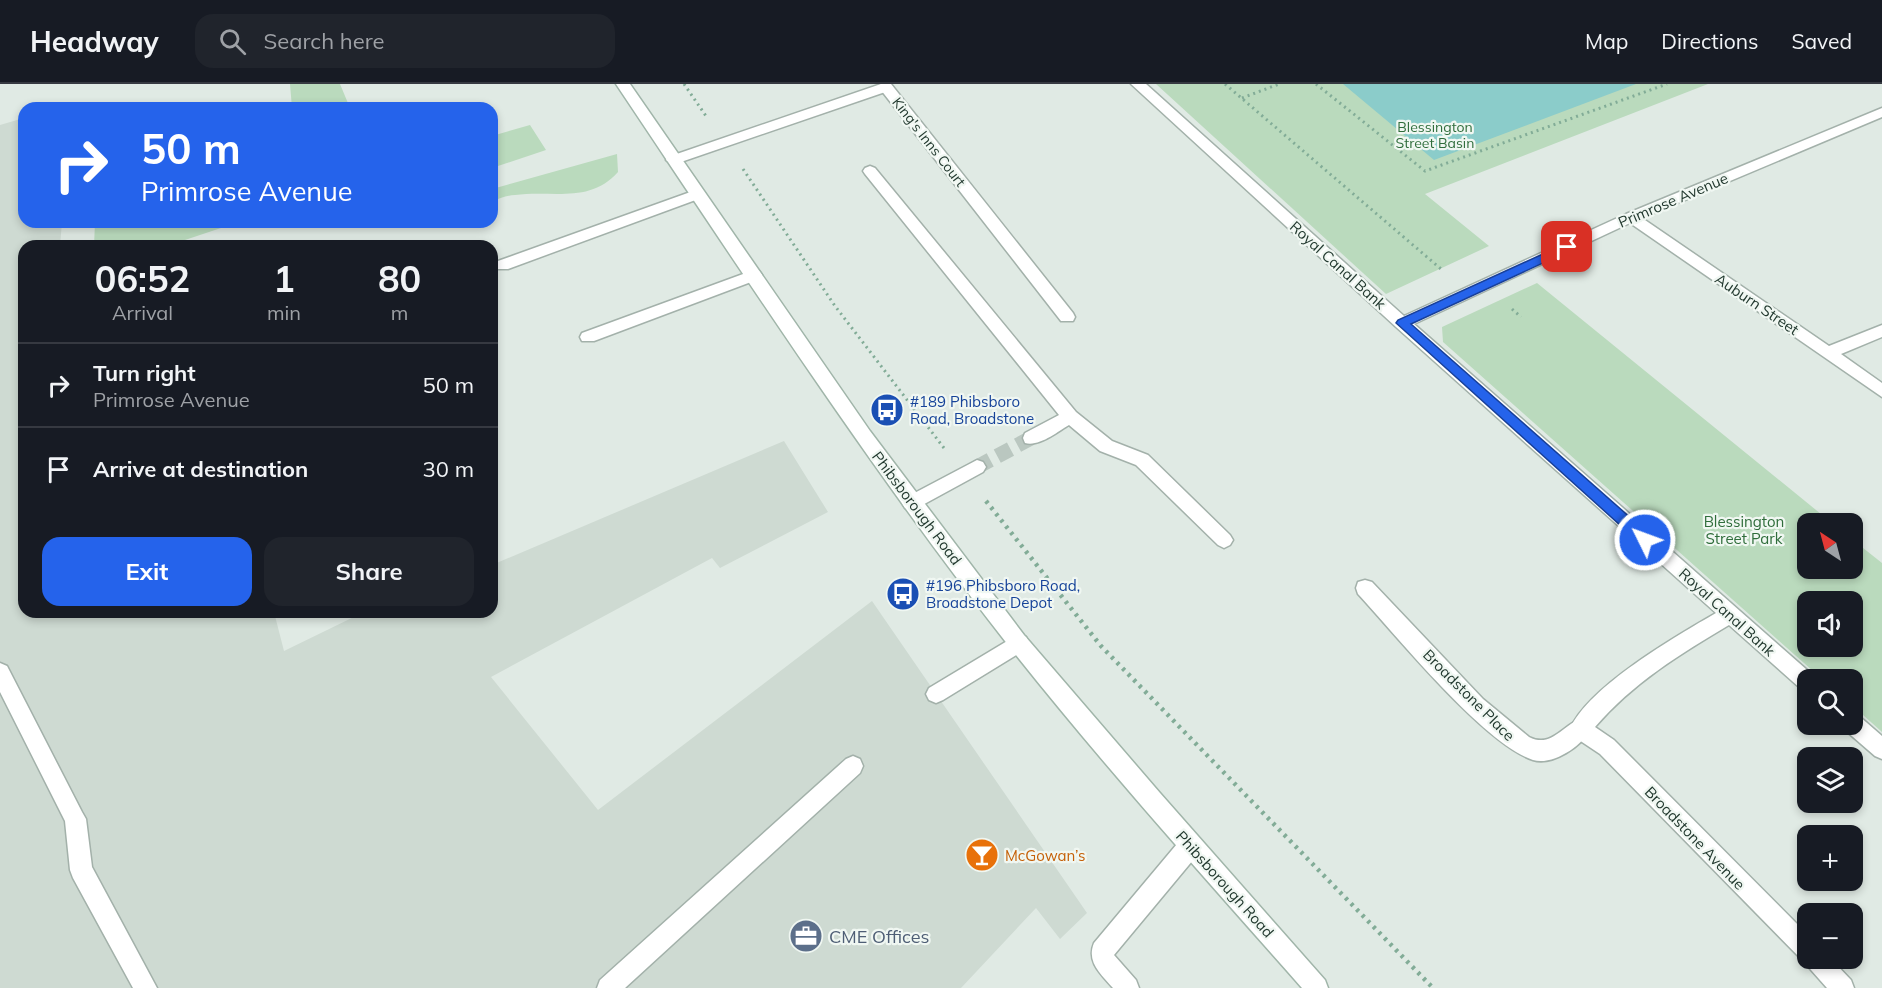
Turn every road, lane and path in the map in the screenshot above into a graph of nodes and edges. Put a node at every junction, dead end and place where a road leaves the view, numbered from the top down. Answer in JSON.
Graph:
{"nodes":[{"id":1,"x":623,"y":84,"type":"edge"},
{"id":2,"x":684,"y":84,"type":"edge"},
{"id":3,"x":1138,"y":84,"type":"edge"},
{"id":4,"x":1225,"y":84,"type":"edge"},
{"id":5,"x":1279,"y":84,"type":"edge"},
{"id":6,"x":1316,"y":84,"type":"edge"},
{"id":7,"x":1667,"y":84,"type":"edge"},
{"id":8,"x":1242,"y":98,"type":"junction"},
{"id":9,"x":1882,"y":112,"type":"edge"},
{"id":10,"x":724,"y":142,"type":"junction"},
{"id":11,"x":673,"y":160,"type":"junction"},
{"id":12,"x":870,"y":171,"type":"dead end"},
{"id":13,"x":696,"y":195,"type":"junction"},
{"id":14,"x":1631,"y":217,"type":"junction"},
{"id":15,"x":503,"y":265,"type":"dead end"},
{"id":16,"x":754,"y":275,"type":"junction"},
{"id":17,"x":1469,"y":292,"type":"junction"},
{"id":18,"x":1509,"y":306,"type":"dead end"},
{"id":19,"x":1067,"y":317,"type":"dead end"},
{"id":20,"x":1521,"y":317,"type":"dead end"},
{"id":21,"x":1402,"y":323,"type":"junction"},
{"id":22,"x":1882,"y":331,"type":"edge"},
{"id":23,"x":588,"y":337,"type":"dead end"},
{"id":24,"x":1828,"y":352,"type":"junction"},
{"id":25,"x":1882,"y":391,"type":"edge"},
{"id":26,"x":1070,"y":417,"type":"junction"},
{"id":27,"x":1031,"y":438,"type":"tunnel mouth"},
{"id":28,"x":971,"y":470,"type":"junction"},
{"id":29,"x":911,"y":503,"type":"junction"},
{"id":30,"x":1224,"y":540,"type":"dead end"},
{"id":31,"x":1365,"y":588,"type":"dead end"},
{"id":32,"x":1730,"y":615,"type":"junction"},
{"id":33,"x":1019,"y":643,"type":"junction"},
{"id":34,"x":0,"y":672,"type":"edge"},
{"id":35,"x":1797,"y":673,"type":"edge"},
{"id":36,"x":936,"y":694,"type":"dead end"},
{"id":37,"x":1580,"y":729,"type":"junction"},
{"id":38,"x":1863,"y":733,"type":"edge"},
{"id":39,"x":1882,"y":749,"type":"edge"},
{"id":40,"x":852,"y":766,"type":"dead end"},
{"id":41,"x":1190,"y":846,"type":"junction"},
{"id":42,"x":1797,"y":941,"type":"edge"},
{"id":43,"x":1825,"y":969,"type":"edge"},
{"id":44,"x":146,"y":988,"type":"edge"},
{"id":45,"x":608,"y":988,"type":"edge"},
{"id":46,"x":1128,"y":988,"type":"edge"},
{"id":47,"x":1317,"y":988,"type":"edge"},
{"id":48,"x":1433,"y":988,"type":"edge"},
{"id":49,"x":1843,"y":988,"type":"edge"}],
"edges":[{"from":1,"to":11,"type":"street","name":"Phibsborough Road"},
{"from":2,"to":10,"type":"path"},
{"from":3,"to":21,"type":"street","name":"Royal Canal Bank"},
{"from":4,"to":8,"type":"path"},
{"from":5,"to":8,"type":"path"},
{"from":6,"to":7,"type":"path"},
{"from":8,"to":17,"type":"path"},
{"from":9,"to":14,"type":"street","name":"Primrose Avenue"},
{"from":10,"to":11,"type":"street","name":"King's Inns Court"},
{"from":10,"to":19,"type":"street","name":"King's Inns Court"},
{"from":10,"to":28,"type":"path"},
{"from":11,"to":13,"type":"street","name":"Phibsborough Road"},
{"from":12,"to":26,"type":"street"},
{"from":13,"to":15,"type":"street"},
{"from":13,"to":16,"type":"street","name":"Phibsborough Road"},
{"from":14,"to":17,"type":"street","name":"Primrose Avenue"},
{"from":14,"to":24,"type":"street","name":"Auburn Street"},
{"from":16,"to":23,"type":"street"},
{"from":16,"to":29,"type":"street","name":"Phibsborough Road"},
{"from":17,"to":21,"type":"street","name":"Primrose Avenue"},
{"from":18,"to":20,"type":"path"},
{"from":21,"to":32,"type":"street","name":"Royal Canal Bank"},
{"from":22,"to":24,"type":"street"},
{"from":24,"to":25,"type":"street","name":"Auburn Street"},
{"from":26,"to":27,"type":"street"},
{"from":26,"to":30,"type":"street"},
{"from":28,"to":29,"type":"street"},
{"from":28,"to":48,"type":"path"},
{"from":29,"to":33,"type":"street","name":"Phibsborough Road"},
{"from":31,"to":37,"type":"street","name":"Broadstone Place"},
{"from":32,"to":35,"type":"street","name":"Royal Canal Bank"},
{"from":32,"to":37,"type":"street","name":"Broadstone Place"},
{"from":33,"to":36,"type":"street"},
{"from":33,"to":41,"type":"street","name":"Phibsborough Road"},
{"from":34,"to":44,"type":"street"},
{"from":37,"to":42,"type":"street","name":"Broadstone Avenue"},
{"from":38,"to":39,"type":"street"},
{"from":40,"to":45,"type":"street"},
{"from":41,"to":46,"type":"street"},
{"from":41,"to":47,"type":"street","name":"Phibsborough Road"},
{"from":43,"to":49,"type":"street"}]}
